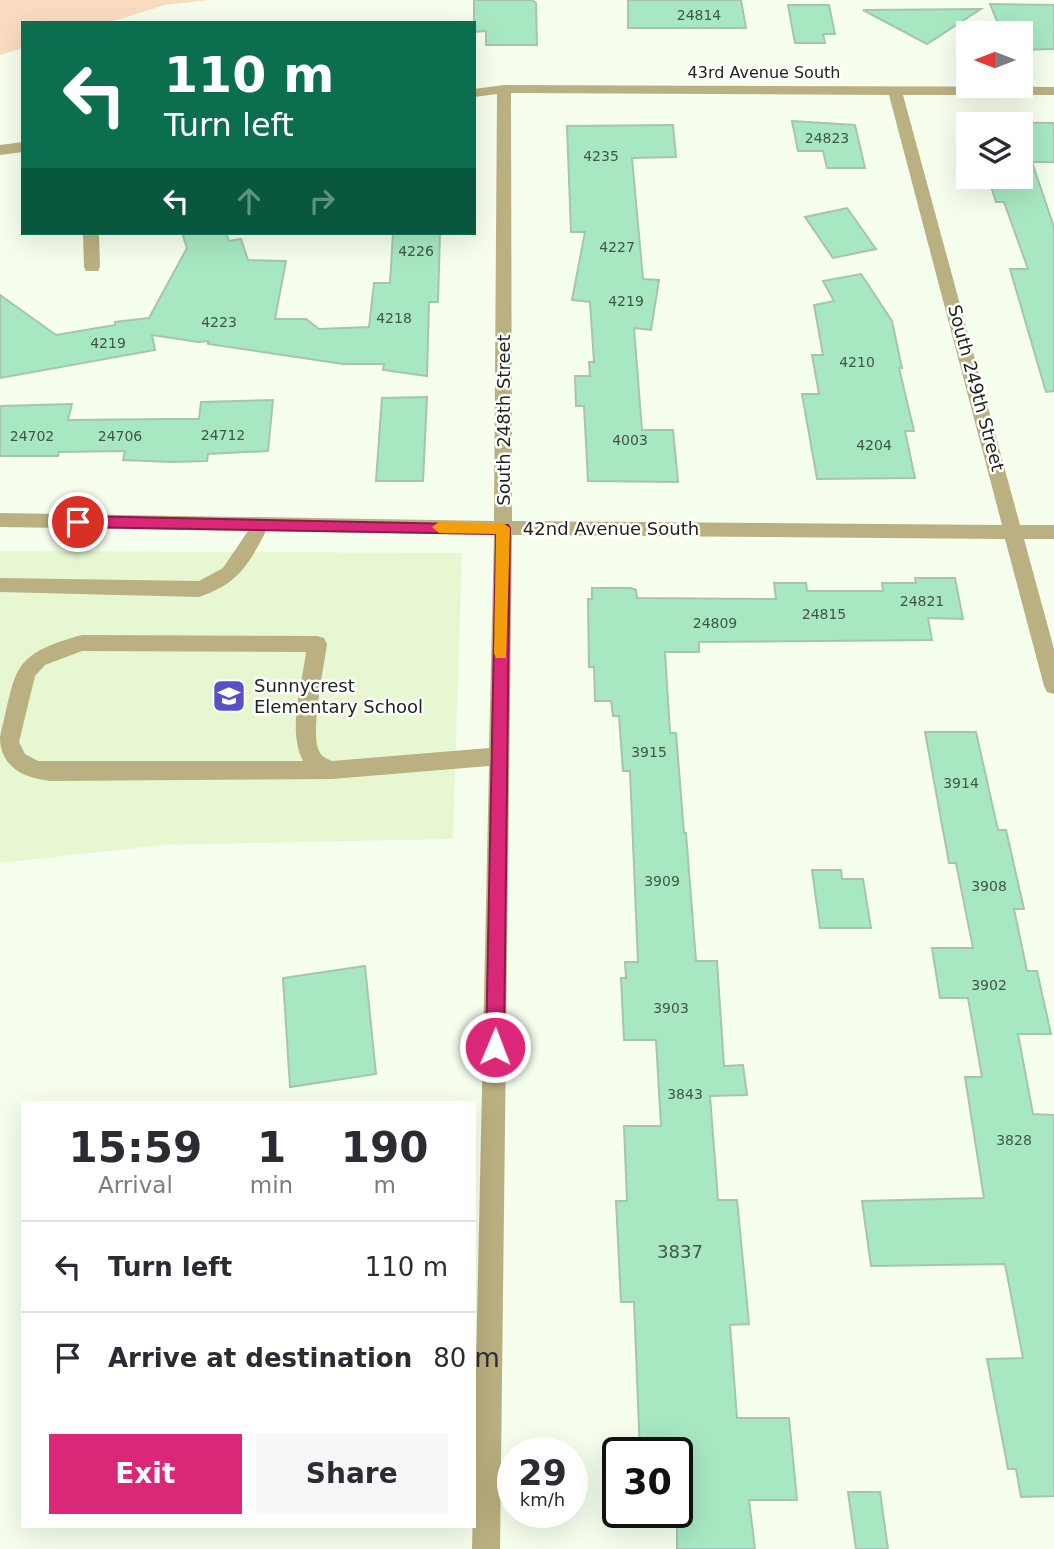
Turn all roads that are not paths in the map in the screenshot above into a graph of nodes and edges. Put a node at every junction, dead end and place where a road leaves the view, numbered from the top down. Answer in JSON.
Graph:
{"nodes":[{"id":1,"x":505,"y":89,"type":"junction"},
{"id":2,"x":895,"y":90,"type":"junction"},
{"id":3,"x":1054,"y":91,"type":"edge"},
{"id":4,"x":476,"y":93,"type":"edge"},
{"id":5,"x":21,"y":147,"type":"edge"},
{"id":6,"x":0,"y":150,"type":"edge"},
{"id":7,"x":91,"y":235,"type":"edge"},
{"id":8,"x":92,"y":267,"type":"dead end"},
{"id":9,"x":0,"y":520,"type":"edge"},
{"id":10,"x":260,"y":525,"type":"junction"},
{"id":11,"x":503,"y":528,"type":"junction"},
{"id":12,"x":1015,"y":532,"type":"junction"},
{"id":13,"x":1054,"y":532,"type":"edge"},
{"id":14,"x":0,"y":585,"type":"edge"},
{"id":15,"x":1054,"y":686,"type":"edge"},
{"id":16,"x":499,"y":756,"type":"junction"},
{"id":17,"x":332,"y":770,"type":"junction"},
{"id":18,"x":486,"y":1549,"type":"edge"}],
"edges":[{"from":1,"to":2,"type":"street","name":"43rd Avenue South"},
{"from":1,"to":4,"type":"street","name":"43rd Avenue South"},
{"from":1,"to":11,"type":"street","name":"South 248th Street"},
{"from":2,"to":3,"type":"street","name":"43rd Avenue South"},
{"from":2,"to":12,"type":"street","name":"South 249th Street"},
{"from":5,"to":6,"type":"street"},
{"from":7,"to":8,"type":"street"},
{"from":9,"to":10,"type":"street","name":"42nd Avenue South"},
{"from":10,"to":11,"type":"street","name":"42nd Avenue South"},
{"from":10,"to":14,"type":"street"},
{"from":11,"to":12,"type":"street","name":"42nd Avenue South"},
{"from":11,"to":16,"type":"street","name":"South 248th Street"},
{"from":12,"to":13,"type":"street","name":"42nd Avenue South"},
{"from":12,"to":15,"type":"street","name":"South 249th Street"},
{"from":16,"to":17,"type":"street"},
{"from":16,"to":18,"type":"street","name":"South 248th Street"},
{"from":17,"to":17,"type":"street"}]}
